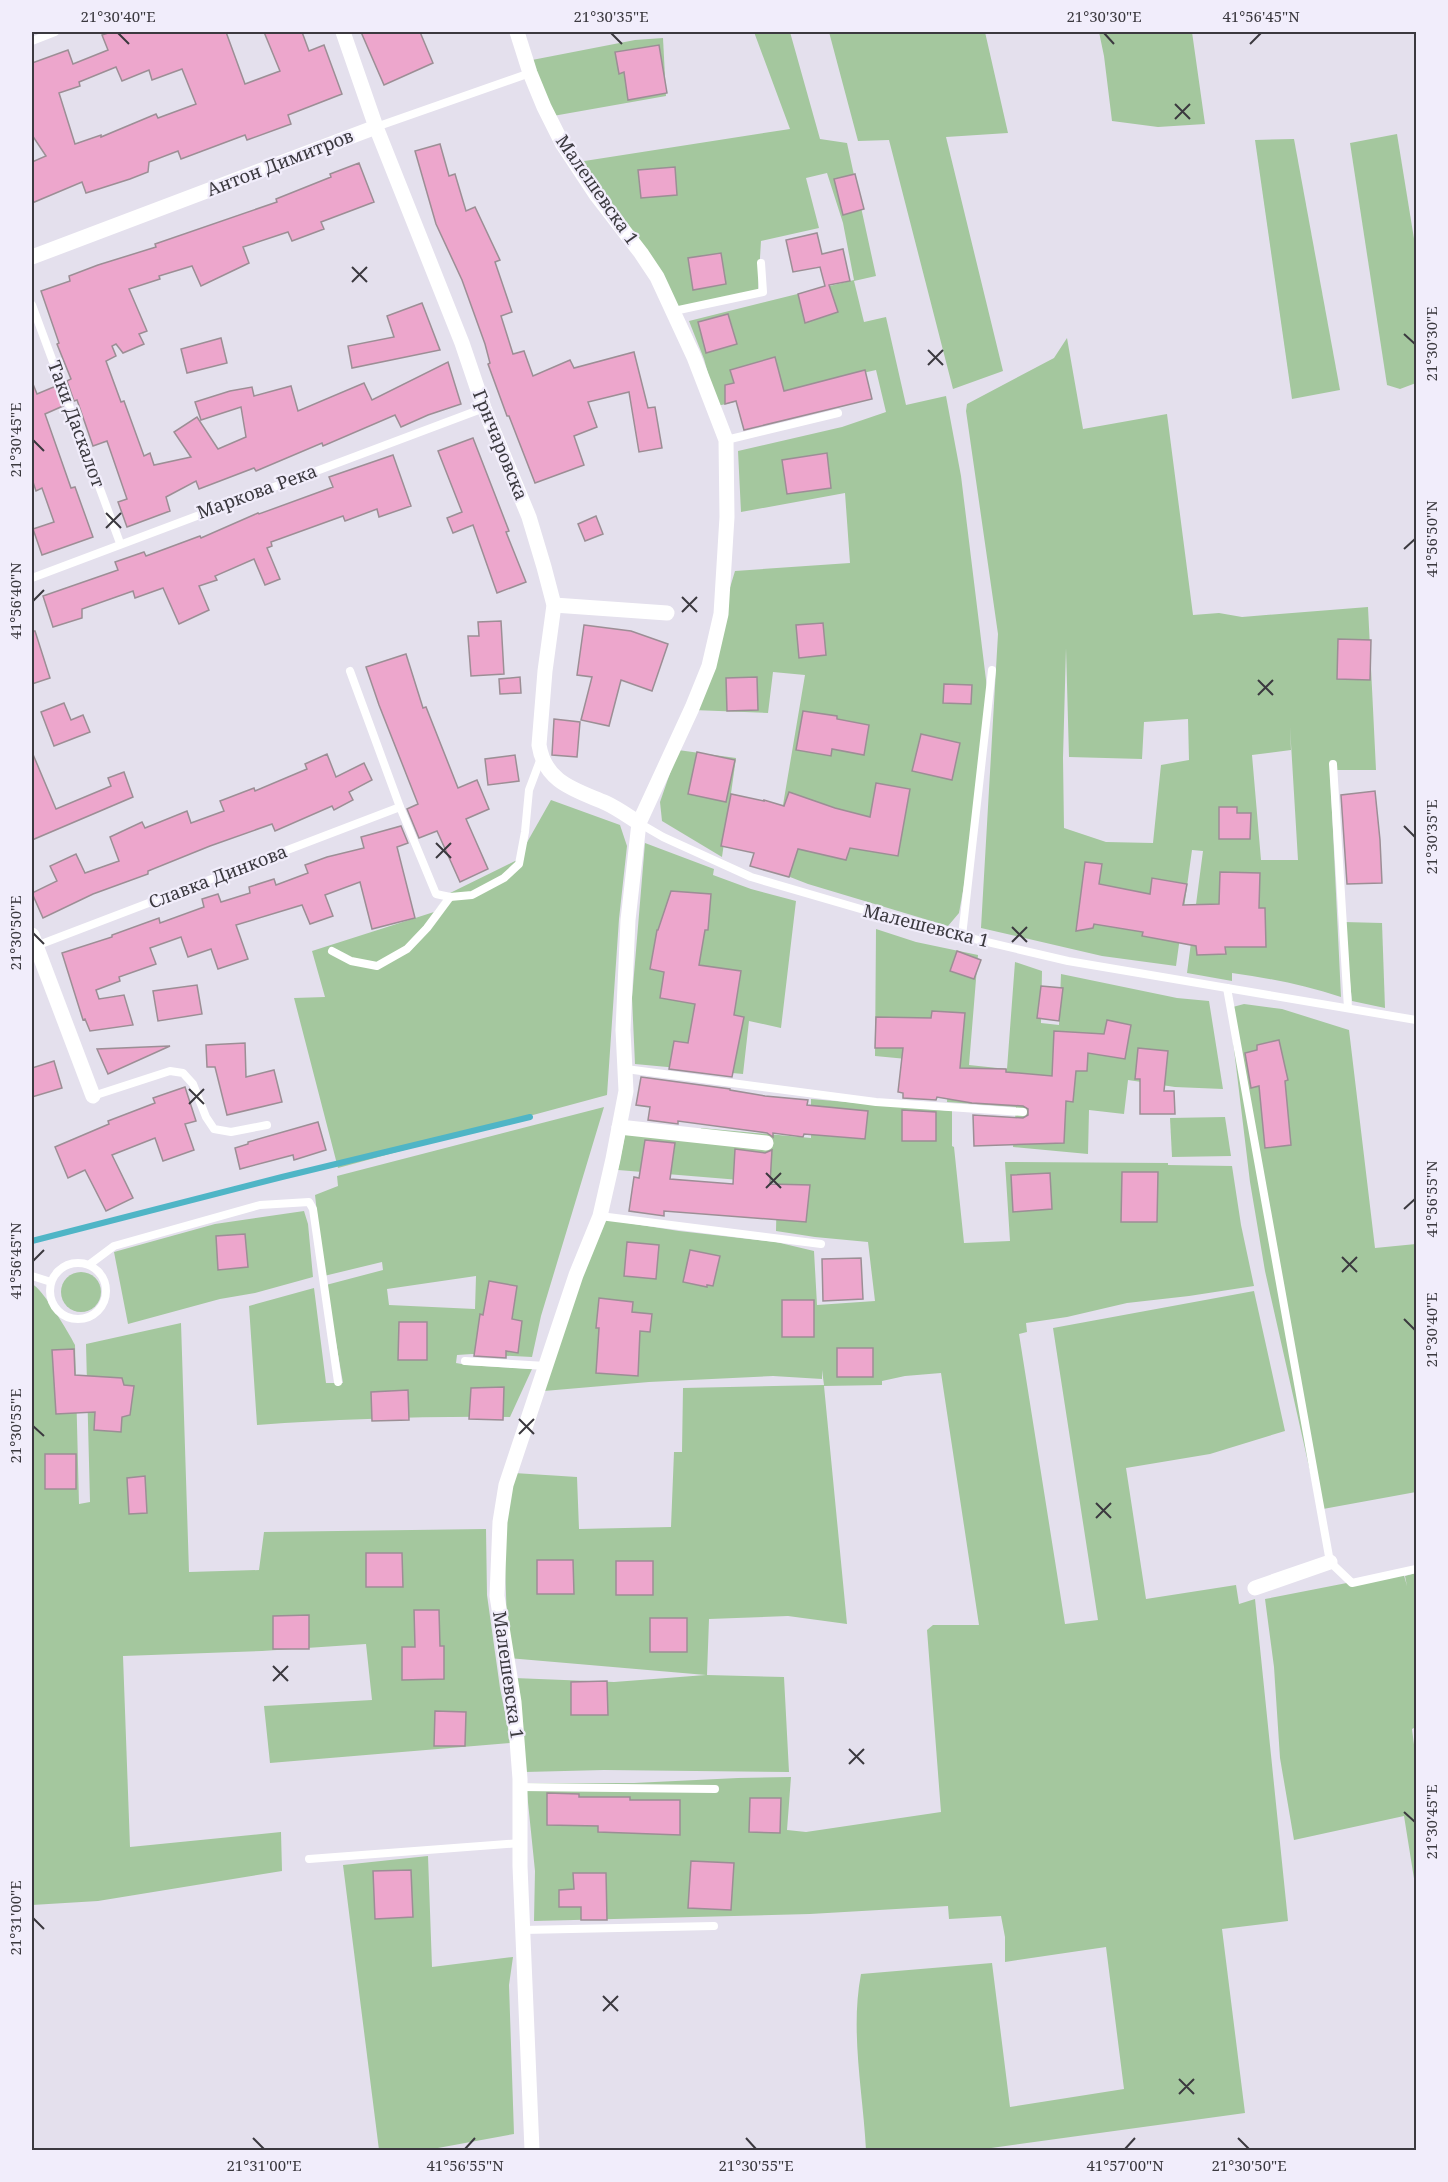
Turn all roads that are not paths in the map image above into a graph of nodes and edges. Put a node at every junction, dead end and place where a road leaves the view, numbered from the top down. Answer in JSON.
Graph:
{"nodes":[{"id":1,"x":56,"y":32,"type":"edge"},
{"id":2,"x":343,"y":32,"type":"edge"},
{"id":3,"x":517,"y":32,"type":"edge"},
{"id":4,"x":32,"y":41,"type":"edge"},
{"id":5,"x":530,"y":73,"type":"junction"},
{"id":6,"x":376,"y":128,"type":"junction"},
{"id":7,"x":32,"y":257,"type":"edge"},
{"id":8,"x":761,"y":263,"type":"dead end"},
{"id":9,"x":32,"y":305,"type":"edge"},
{"id":10,"x":674,"y":311,"type":"junction"},
{"id":11,"x":484,"y":408,"type":"junction"},
{"id":12,"x":838,"y":413,"type":"dead end"},
{"id":13,"x":726,"y":440,"type":"junction"},
{"id":14,"x":120,"y":543,"type":"junction"},
{"id":15,"x":32,"y":578,"type":"edge"},
{"id":16,"x":554,"y":605,"type":"junction"},
{"id":17,"x":667,"y":613,"type":"dead end"},
{"id":18,"x":992,"y":670,"type":"dead end"},
{"id":19,"x":350,"y":671,"type":"dead end"},
{"id":20,"x":541,"y":758,"type":"junction"},
{"id":21,"x":1333,"y":764,"type":"dead end"},
{"id":22,"x":400,"y":807,"type":"junction"},
{"id":23,"x":639,"y":822,"type":"junction"},
{"id":24,"x":450,"y":897,"type":"junction"},
{"id":25,"x":962,"y":936,"type":"junction"},
{"id":26,"x":34,"y":940,"type":"edge"},
{"id":27,"x":333,"y":951,"type":"dead end"},
{"id":28,"x":1227,"y":988,"type":"junction"},
{"id":29,"x":1348,"y":1008,"type":"junction"},
{"id":30,"x":1416,"y":1020,"type":"edge"},
{"id":31,"x":626,"y":1069,"type":"junction"},
{"id":32,"x":93,"y":1096,"type":"joint"},
{"id":33,"x":1023,"y":1112,"type":"dead end"},
{"id":34,"x":267,"y":1125,"type":"dead end"},
{"id":35,"x":619,"y":1127,"type":"junction"},
{"id":36,"x":766,"y":1143,"type":"dead end"},
{"id":37,"x":600,"y":1216,"type":"junction"},
{"id":38,"x":821,"y":1244,"type":"dead end"},
{"id":39,"x":90,"y":1264,"type":"junction"},
{"id":40,"x":32,"y":1276,"type":"edge"},
{"id":41,"x":51,"y":1282,"type":"junction"},
{"id":42,"x":465,"y":1361,"type":"dead end"},
{"id":43,"x":546,"y":1366,"type":"junction"},
{"id":44,"x":338,"y":1382,"type":"dead end"},
{"id":45,"x":1330,"y":1562,"type":"junction"},
{"id":46,"x":1416,"y":1569,"type":"edge"},
{"id":47,"x":1254,"y":1588,"type":"dead end"},
{"id":48,"x":520,"y":1786,"type":"junction"},
{"id":49,"x":715,"y":1789,"type":"dead end"},
{"id":50,"x":520,"y":1843,"type":"junction"},
{"id":51,"x":309,"y":1859,"type":"dead end"},
{"id":52,"x":714,"y":1926,"type":"dead end"},
{"id":53,"x":523,"y":1930,"type":"junction"},
{"id":54,"x":532,"y":2151,"type":"edge"}],
"edges":[{"from":1,"to":4,"type":"lane"},
{"from":2,"to":6,"type":"street","name":"Грнчаровска"},
{"from":3,"to":5,"type":"street","name":"Малешевска 1"},
{"from":5,"to":6,"type":"lane","name":"Антон Димитров"},
{"from":5,"to":10,"type":"street","name":"Малешевска 1"},
{"from":6,"to":7,"type":"street","name":"Антон Димитров"},
{"from":6,"to":11,"type":"street","name":"Грнчаровска"},
{"from":8,"to":10,"type":"lane"},
{"from":9,"to":14,"type":"lane","name":"Таки Даскалот"},
{"from":10,"to":13,"type":"street","name":"Малешевска 1"},
{"from":11,"to":14,"type":"lane","name":"Маркова Река"},
{"from":11,"to":16,"type":"street","name":"Грнчаровска"},
{"from":12,"to":13,"type":"lane"},
{"from":13,"to":23,"type":"street","name":"Малешевска 1"},
{"from":14,"to":15,"type":"lane","name":"Маркова Река"},
{"from":16,"to":17,"type":"street"},
{"from":16,"to":20,"type":"street","name":"Грнчаровска"},
{"from":18,"to":25,"type":"lane"},
{"from":19,"to":22,"type":"lane"},
{"from":20,"to":23,"type":"street"},
{"from":20,"to":24,"type":"lane"},
{"from":21,"to":29,"type":"lane"},
{"from":22,"to":24,"type":"lane"},
{"from":22,"to":26,"type":"lane","name":"Славка Динкова"},
{"from":23,"to":25,"type":"lane","name":"Малешевска 1"},
{"from":23,"to":31,"type":"street","name":"Малешевска 1"},
{"from":24,"to":27,"type":"lane"},
{"from":25,"to":28,"type":"lane","name":"Малешевска 1"},
{"from":26,"to":32,"type":"street","name":"Славка Динкова"},
{"from":28,"to":29,"type":"lane","name":"Малешевска 1"},
{"from":28,"to":45,"type":"lane"},
{"from":29,"to":30,"type":"lane","name":"Малешевска 1"},
{"from":31,"to":33,"type":"lane"},
{"from":31,"to":35,"type":"street","name":"Малешевска 1"},
{"from":32,"to":34,"type":"lane"},
{"from":35,"to":36,"type":"street"},
{"from":35,"to":37,"type":"street","name":"Малешевска 1"},
{"from":37,"to":38,"type":"lane"},
{"from":37,"to":43,"type":"street","name":"Малешевска 1"},
{"from":39,"to":41,"type":"lane"},
{"from":39,"to":41,"type":"lane"},
{"from":39,"to":44,"type":"lane"},
{"from":40,"to":41,"type":"lane"},
{"from":42,"to":43,"type":"lane"},
{"from":43,"to":48,"type":"street","name":"Малешевска 1"},
{"from":45,"to":46,"type":"lane"},
{"from":45,"to":47,"type":"street"},
{"from":48,"to":49,"type":"lane"},
{"from":48,"to":50,"type":"street","name":"Малешевска 1"},
{"from":50,"to":51,"type":"lane"},
{"from":50,"to":53,"type":"street","name":"Малешевска 1"},
{"from":52,"to":53,"type":"lane"},
{"from":53,"to":54,"type":"street","name":"Малешевска 1"}]}
